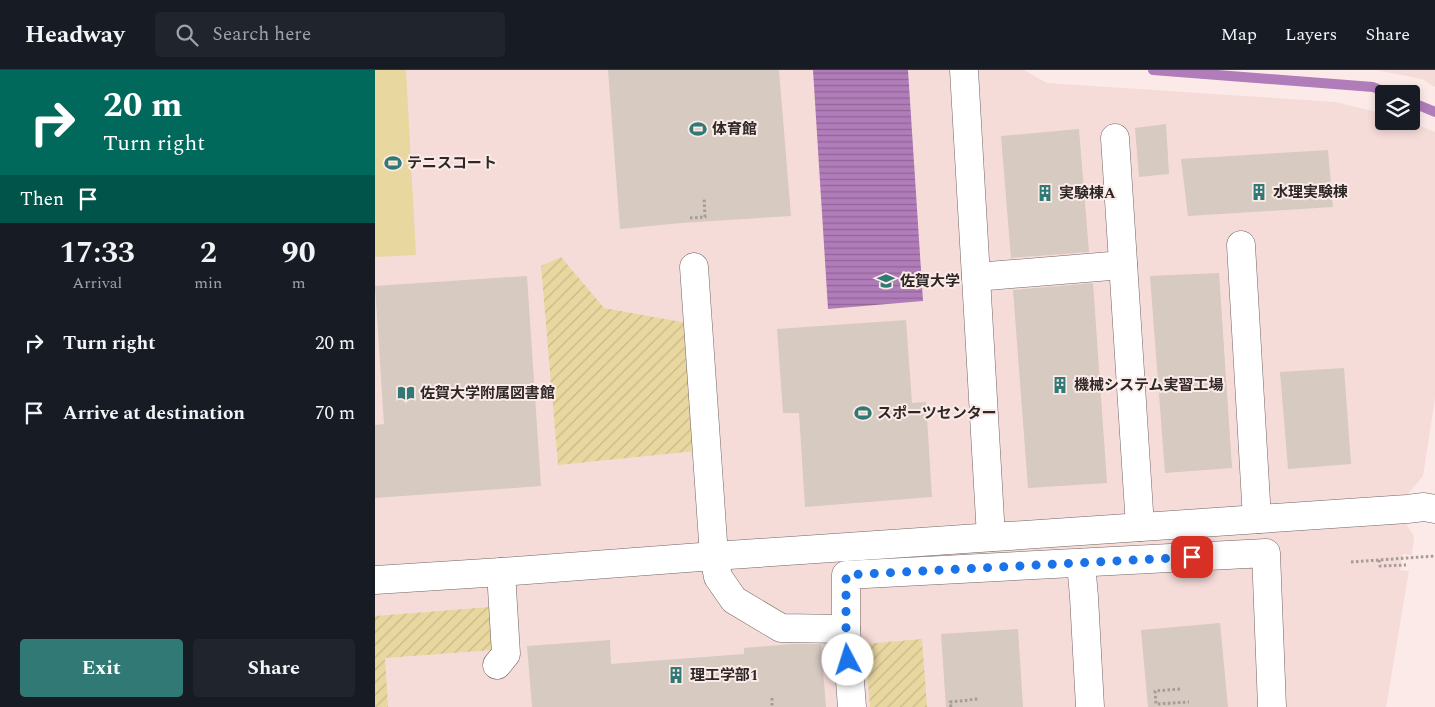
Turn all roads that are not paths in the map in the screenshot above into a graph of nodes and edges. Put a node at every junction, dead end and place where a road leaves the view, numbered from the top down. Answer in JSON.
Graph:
{"nodes":[{"id":1,"x":964,"y":70,"type":"edge"},
{"id":2,"x":1115,"y":138,"type":"dead end"},
{"id":3,"x":1241,"y":245,"type":"dead end"},
{"id":4,"x":1123,"y":265,"type":"junction"},
{"id":5,"x":694,"y":267,"type":"dead end"},
{"id":6,"x":976,"y":278,"type":"junction"},
{"id":7,"x":1435,"y":509,"type":"edge"},
{"id":8,"x":1257,"y":519,"type":"junction"},
{"id":9,"x":1140,"y":527,"type":"junction"},
{"id":10,"x":991,"y":537,"type":"junction"},
{"id":11,"x":713,"y":556,"type":"junction"},
{"id":12,"x":1081,"y":563,"type":"junction"},
{"id":13,"x":501,"y":572,"type":"junction"},
{"id":14,"x":375,"y":580,"type":"edge"},
{"id":15,"x":846,"y":629,"type":"junction"},
{"id":16,"x":497,"y":665,"type":"dead end"},
{"id":17,"x":852,"y":707,"type":"edge"},
{"id":18,"x":1090,"y":707,"type":"edge"},
{"id":19,"x":1272,"y":707,"type":"edge"}],
"edges":[{"from":1,"to":6,"type":"street"},
{"from":2,"to":4,"type":"street"},
{"from":3,"to":8,"type":"street"},
{"from":4,"to":6,"type":"street"},
{"from":4,"to":9,"type":"street"},
{"from":5,"to":11,"type":"street"},
{"from":6,"to":10,"type":"street"},
{"from":7,"to":8,"type":"street"},
{"from":8,"to":9,"type":"street"},
{"from":9,"to":10,"type":"street"},
{"from":10,"to":11,"type":"street"},
{"from":11,"to":13,"type":"street"},
{"from":11,"to":15,"type":"street"},
{"from":12,"to":15,"type":"street"},
{"from":12,"to":18,"type":"street"},
{"from":12,"to":19,"type":"street"},
{"from":13,"to":14,"type":"street"},
{"from":13,"to":16,"type":"street"},
{"from":15,"to":17,"type":"street"}]}
